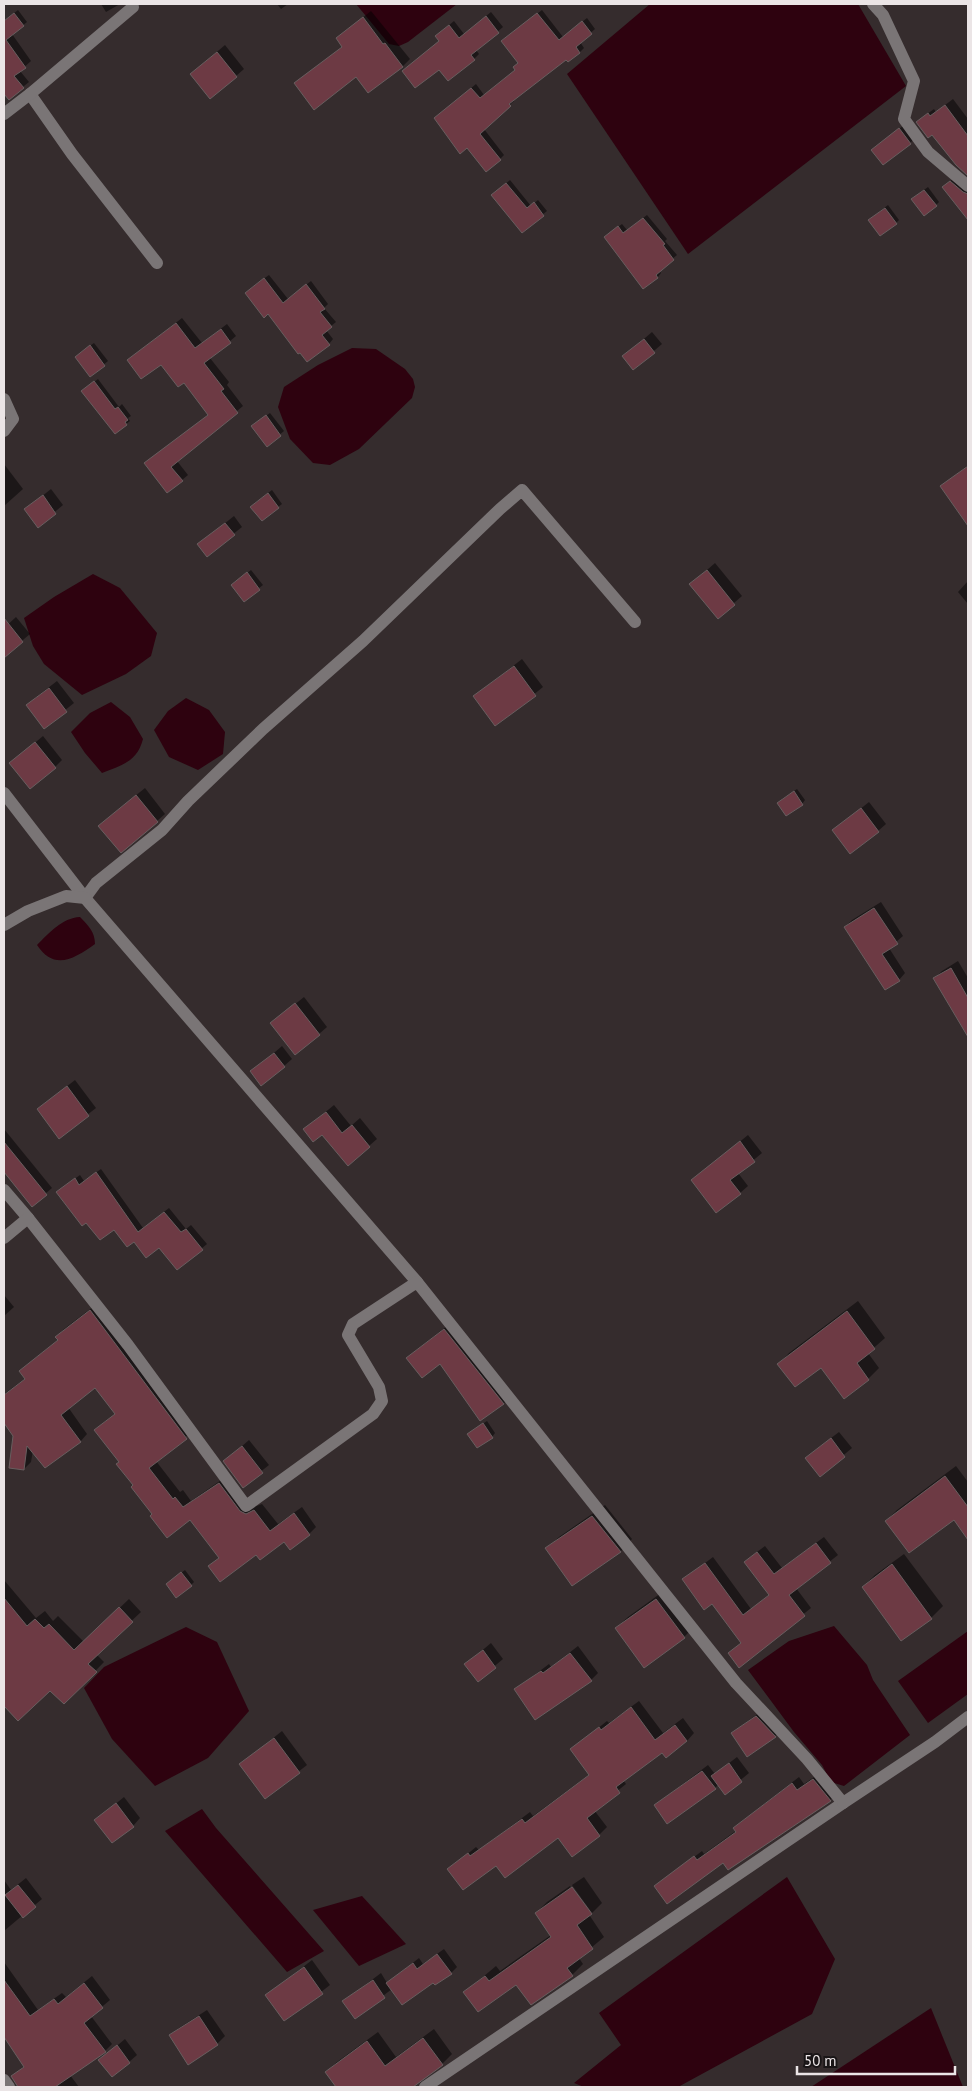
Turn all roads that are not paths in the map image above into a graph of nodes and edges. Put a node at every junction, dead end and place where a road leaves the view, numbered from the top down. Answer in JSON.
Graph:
{"nodes":[{"id":1,"x":873,"y":4,"type":"edge"},
{"id":2,"x":133,"y":7,"type":"dead end"},
{"id":3,"x":30,"y":94,"type":"junction"},
{"id":4,"x":4,"y":114,"type":"edge"},
{"id":5,"x":968,"y":186,"type":"edge"},
{"id":6,"x":157,"y":263,"type":"dead end"},
{"id":7,"x":4,"y":399,"type":"edge"},
{"id":8,"x":4,"y":431,"type":"edge"},
{"id":9,"x":635,"y":622,"type":"dead end"},
{"id":10,"x":4,"y":794,"type":"edge"},
{"id":11,"x":85,"y":898,"type":"junction"},
{"id":12,"x":4,"y":925,"type":"edge"},
{"id":13,"x":4,"y":1190,"type":"edge"},
{"id":14,"x":28,"y":1218,"type":"junction"},
{"id":15,"x":4,"y":1238,"type":"edge"},
{"id":16,"x":417,"y":1282,"type":"junction"},
{"id":17,"x":968,"y":1717,"type":"edge"},
{"id":18,"x":843,"y":1803,"type":"junction"},
{"id":19,"x":4,"y":2080,"type":"edge"},
{"id":20,"x":9,"y":2087,"type":"edge"},
{"id":21,"x":425,"y":2087,"type":"edge"}],
"edges":[{"from":1,"to":5,"type":"street"},
{"from":2,"to":3,"type":"street"},
{"from":3,"to":4,"type":"street"},
{"from":3,"to":6,"type":"street"},
{"from":7,"to":8,"type":"street"},
{"from":9,"to":11,"type":"street"},
{"from":10,"to":11,"type":"street"},
{"from":11,"to":12,"type":"street"},
{"from":11,"to":16,"type":"street"},
{"from":13,"to":14,"type":"street"},
{"from":14,"to":15,"type":"street"},
{"from":14,"to":16,"type":"street"},
{"from":16,"to":18,"type":"street"},
{"from":17,"to":18,"type":"street"},
{"from":18,"to":21,"type":"street"},
{"from":19,"to":20,"type":"street"}]}
